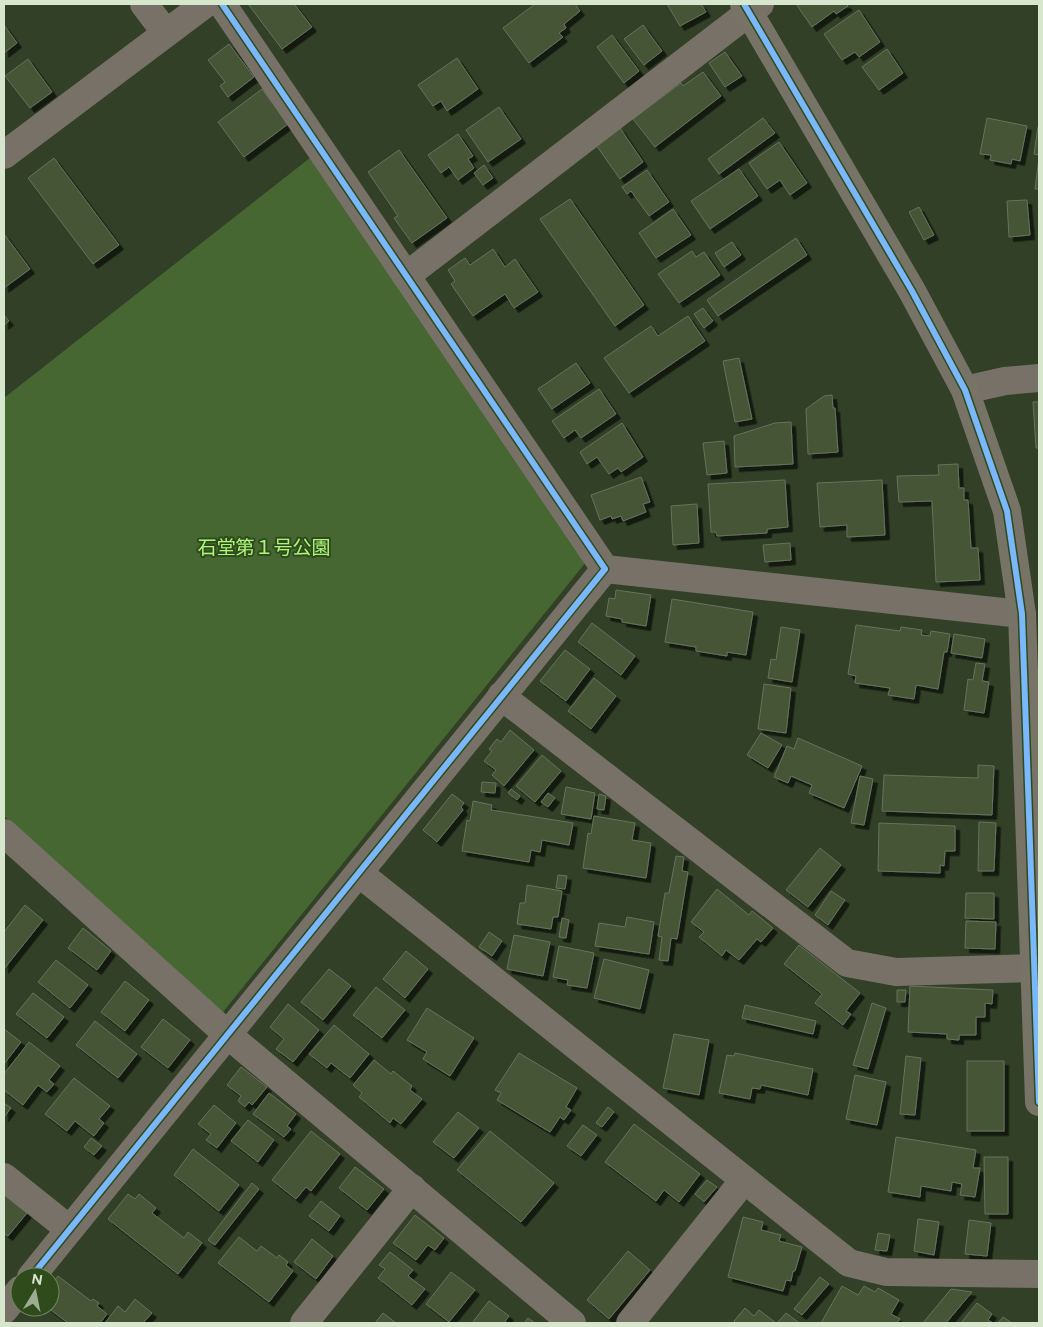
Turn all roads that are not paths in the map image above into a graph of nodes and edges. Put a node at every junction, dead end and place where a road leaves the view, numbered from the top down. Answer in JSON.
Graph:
{"nodes":[{"id":1,"x":144,"y":4,"type":"edge"},
{"id":2,"x":205,"y":4,"type":"edge"},
{"id":3,"x":222,"y":4,"type":"edge"},
{"id":4,"x":750,"y":6,"type":"edge"},
{"id":5,"x":166,"y":33,"type":"junction"},
{"id":6,"x":4,"y":155,"type":"edge"},
{"id":7,"x":406,"y":276,"type":"junction"},
{"id":8,"x":1039,"y":378,"type":"edge"},
{"id":9,"x":965,"y":390,"type":"junction"},
{"id":10,"x":605,"y":569,"type":"junction"},
{"id":11,"x":1022,"y":614,"type":"junction"},
{"id":12,"x":501,"y":696,"type":"junction"},
{"id":13,"x":4,"y":833,"type":"edge"},
{"id":14,"x":360,"y":874,"type":"junction"},
{"id":15,"x":1034,"y":968,"type":"junction"},
{"id":16,"x":228,"y":1034,"type":"junction"},
{"id":17,"x":1039,"y":1087,"type":"edge"},
{"id":18,"x":4,"y":1177,"type":"edge"},
{"id":19,"x":744,"y":1180,"type":"junction"},
{"id":20,"x":412,"y":1188,"type":"junction"},
{"id":21,"x":69,"y":1229,"type":"junction"},
{"id":22,"x":38,"y":1267,"type":"edge"},
{"id":23,"x":1039,"y":1274,"type":"edge"},
{"id":24,"x":304,"y":1323,"type":"edge"},
{"id":25,"x":572,"y":1323,"type":"edge"},
{"id":26,"x":630,"y":1323,"type":"edge"}],
"edges":[{"from":1,"to":5,"type":"street"},
{"from":2,"to":5,"type":"street"},
{"from":3,"to":7,"type":"street"},
{"from":4,"to":7,"type":"street"},
{"from":4,"to":9,"type":"street"},
{"from":5,"to":6,"type":"street"},
{"from":7,"to":10,"type":"street"},
{"from":8,"to":9,"type":"street"},
{"from":9,"to":11,"type":"street"},
{"from":10,"to":11,"type":"street"},
{"from":10,"to":12,"type":"street"},
{"from":11,"to":15,"type":"street"},
{"from":12,"to":14,"type":"street"},
{"from":12,"to":15,"type":"street"},
{"from":13,"to":16,"type":"street"},
{"from":14,"to":16,"type":"street"},
{"from":14,"to":19,"type":"street"},
{"from":15,"to":17,"type":"street"},
{"from":16,"to":20,"type":"street"},
{"from":16,"to":21,"type":"street"},
{"from":18,"to":21,"type":"street"},
{"from":19,"to":23,"type":"street"},
{"from":19,"to":26,"type":"street"},
{"from":20,"to":24,"type":"street"},
{"from":20,"to":25,"type":"street"},
{"from":21,"to":22,"type":"street"}]}
